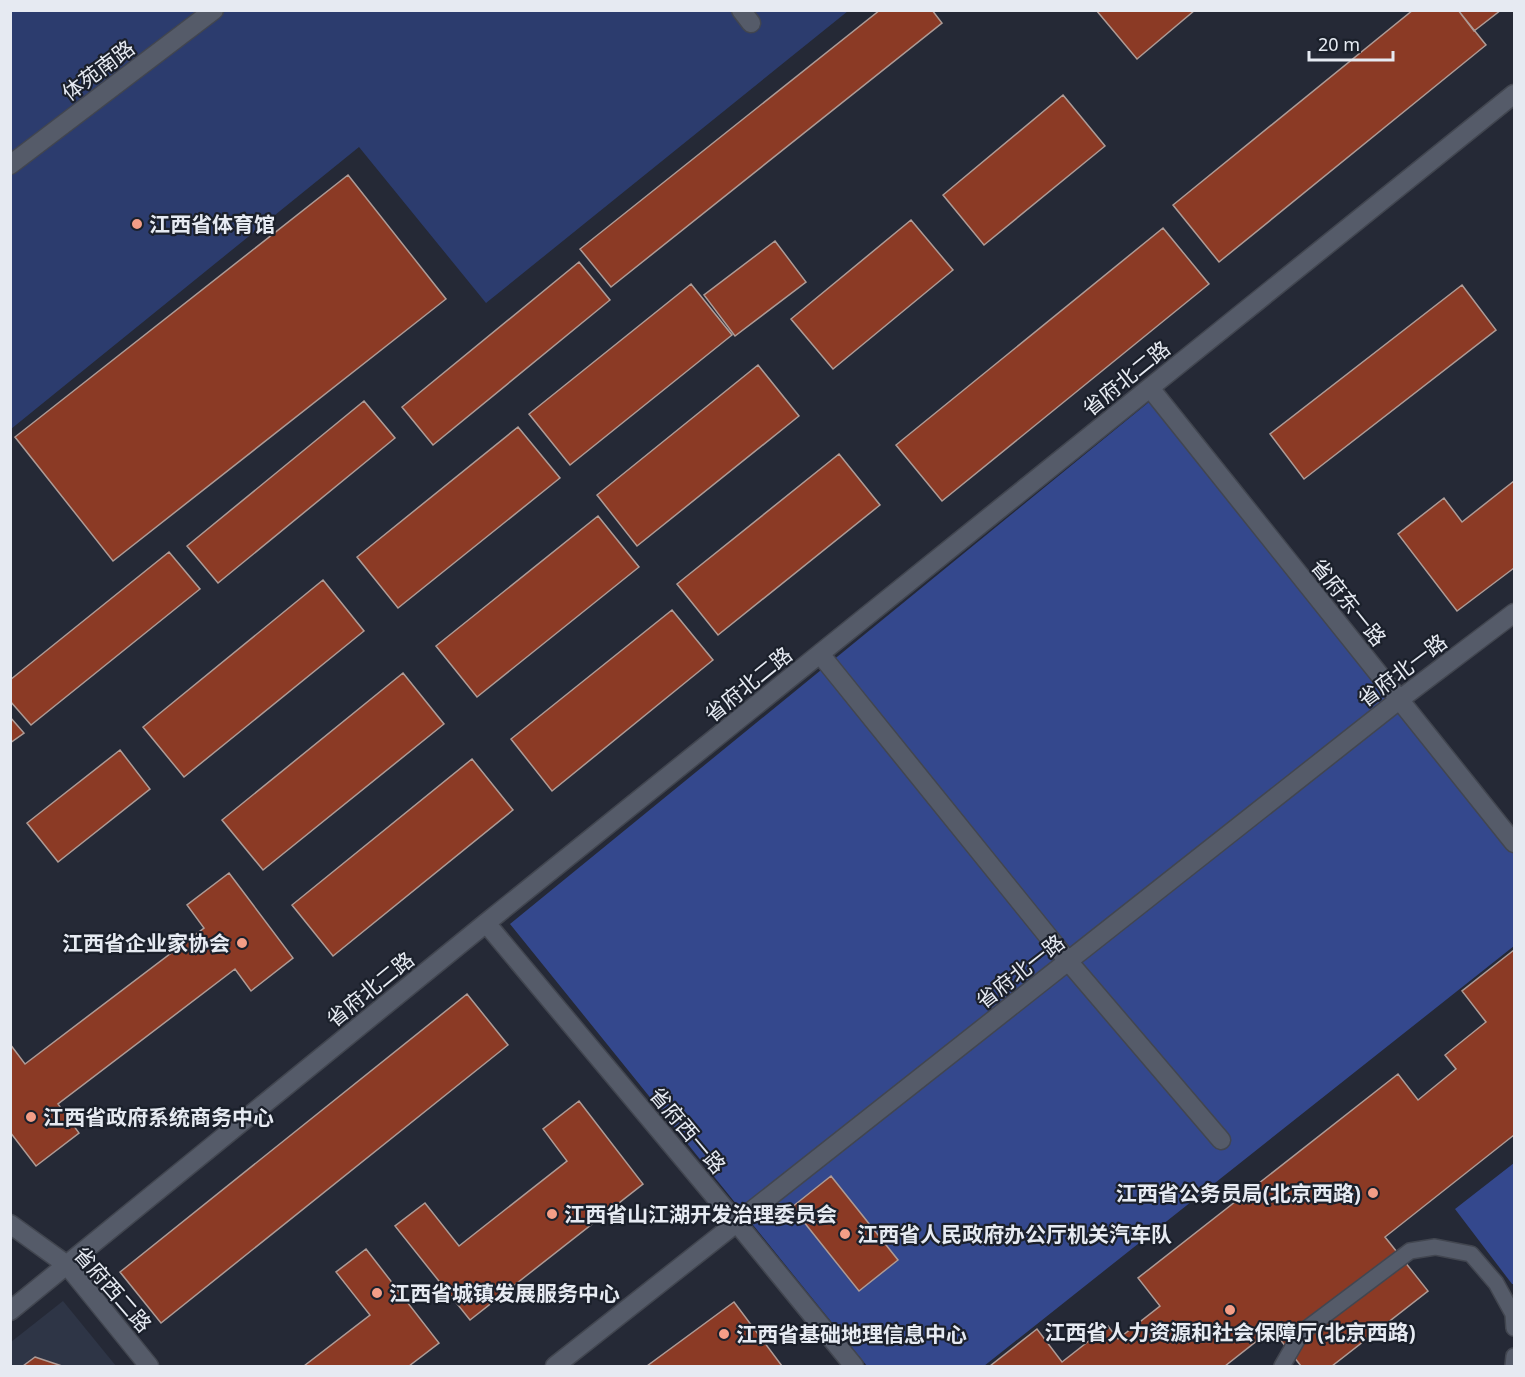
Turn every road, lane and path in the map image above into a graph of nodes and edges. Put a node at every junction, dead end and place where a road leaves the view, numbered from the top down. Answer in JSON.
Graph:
{"nodes":[{"id":1,"x":214,"y":10,"type":"edge"},
{"id":2,"x":1515,"y":94,"type":"edge"},
{"id":3,"x":10,"y":165,"type":"edge"},
{"id":4,"x":1150,"y":388,"type":"junction"},
{"id":5,"x":1515,"y":613,"type":"edge"},
{"id":6,"x":820,"y":654,"type":"junction"},
{"id":7,"x":1399,"y":700,"type":"junction"},
{"id":8,"x":1515,"y":843,"type":"edge"},
{"id":9,"x":486,"y":923,"type":"junction"},
{"id":10,"x":1068,"y":961,"type":"junction"},
{"id":11,"x":1221,"y":1140,"type":"dead end"},
{"id":12,"x":737,"y":1223,"type":"junction"},
{"id":13,"x":10,"y":1224,"type":"edge"},
{"id":14,"x":67,"y":1265,"type":"junction"},
{"id":15,"x":10,"y":1311,"type":"edge"},
{"id":16,"x":1515,"y":1328,"type":"edge"},
{"id":17,"x":1515,"y":1356,"type":"edge"},
{"id":18,"x":149,"y":1366,"type":"edge"},
{"id":19,"x":555,"y":1366,"type":"edge"},
{"id":20,"x":854,"y":1366,"type":"edge"},
{"id":21,"x":1282,"y":1366,"type":"edge"},
{"id":22,"x":1513,"y":1366,"type":"edge"}],
"edges":[{"from":1,"to":3,"type":"street","name":"体苑南路"},
{"from":2,"to":4,"type":"street","name":"省府北二路"},
{"from":4,"to":6,"type":"street","name":"省府北二路"},
{"from":4,"to":7,"type":"street","name":"省府东一路"},
{"from":5,"to":7,"type":"street","name":"省府北一路"},
{"from":6,"to":9,"type":"street","name":"省府北二路"},
{"from":6,"to":10,"type":"street"},
{"from":7,"to":8,"type":"street","name":"省府东一路"},
{"from":7,"to":10,"type":"street","name":"省府北一路"},
{"from":9,"to":12,"type":"street","name":"省府西一路"},
{"from":9,"to":14,"type":"street","name":"省府北二路"},
{"from":10,"to":11,"type":"street"},
{"from":10,"to":12,"type":"street","name":"省府北一路"},
{"from":12,"to":19,"type":"street","name":"省府北一路"},
{"from":12,"to":20,"type":"street","name":"省府西一路"},
{"from":13,"to":14,"type":"street","name":"省府西二路"},
{"from":14,"to":15,"type":"street","name":"省府北二路"},
{"from":14,"to":18,"type":"street","name":"省府西二路"},
{"from":16,"to":21,"type":"lane"},
{"from":17,"to":22,"type":"lane"}]}
